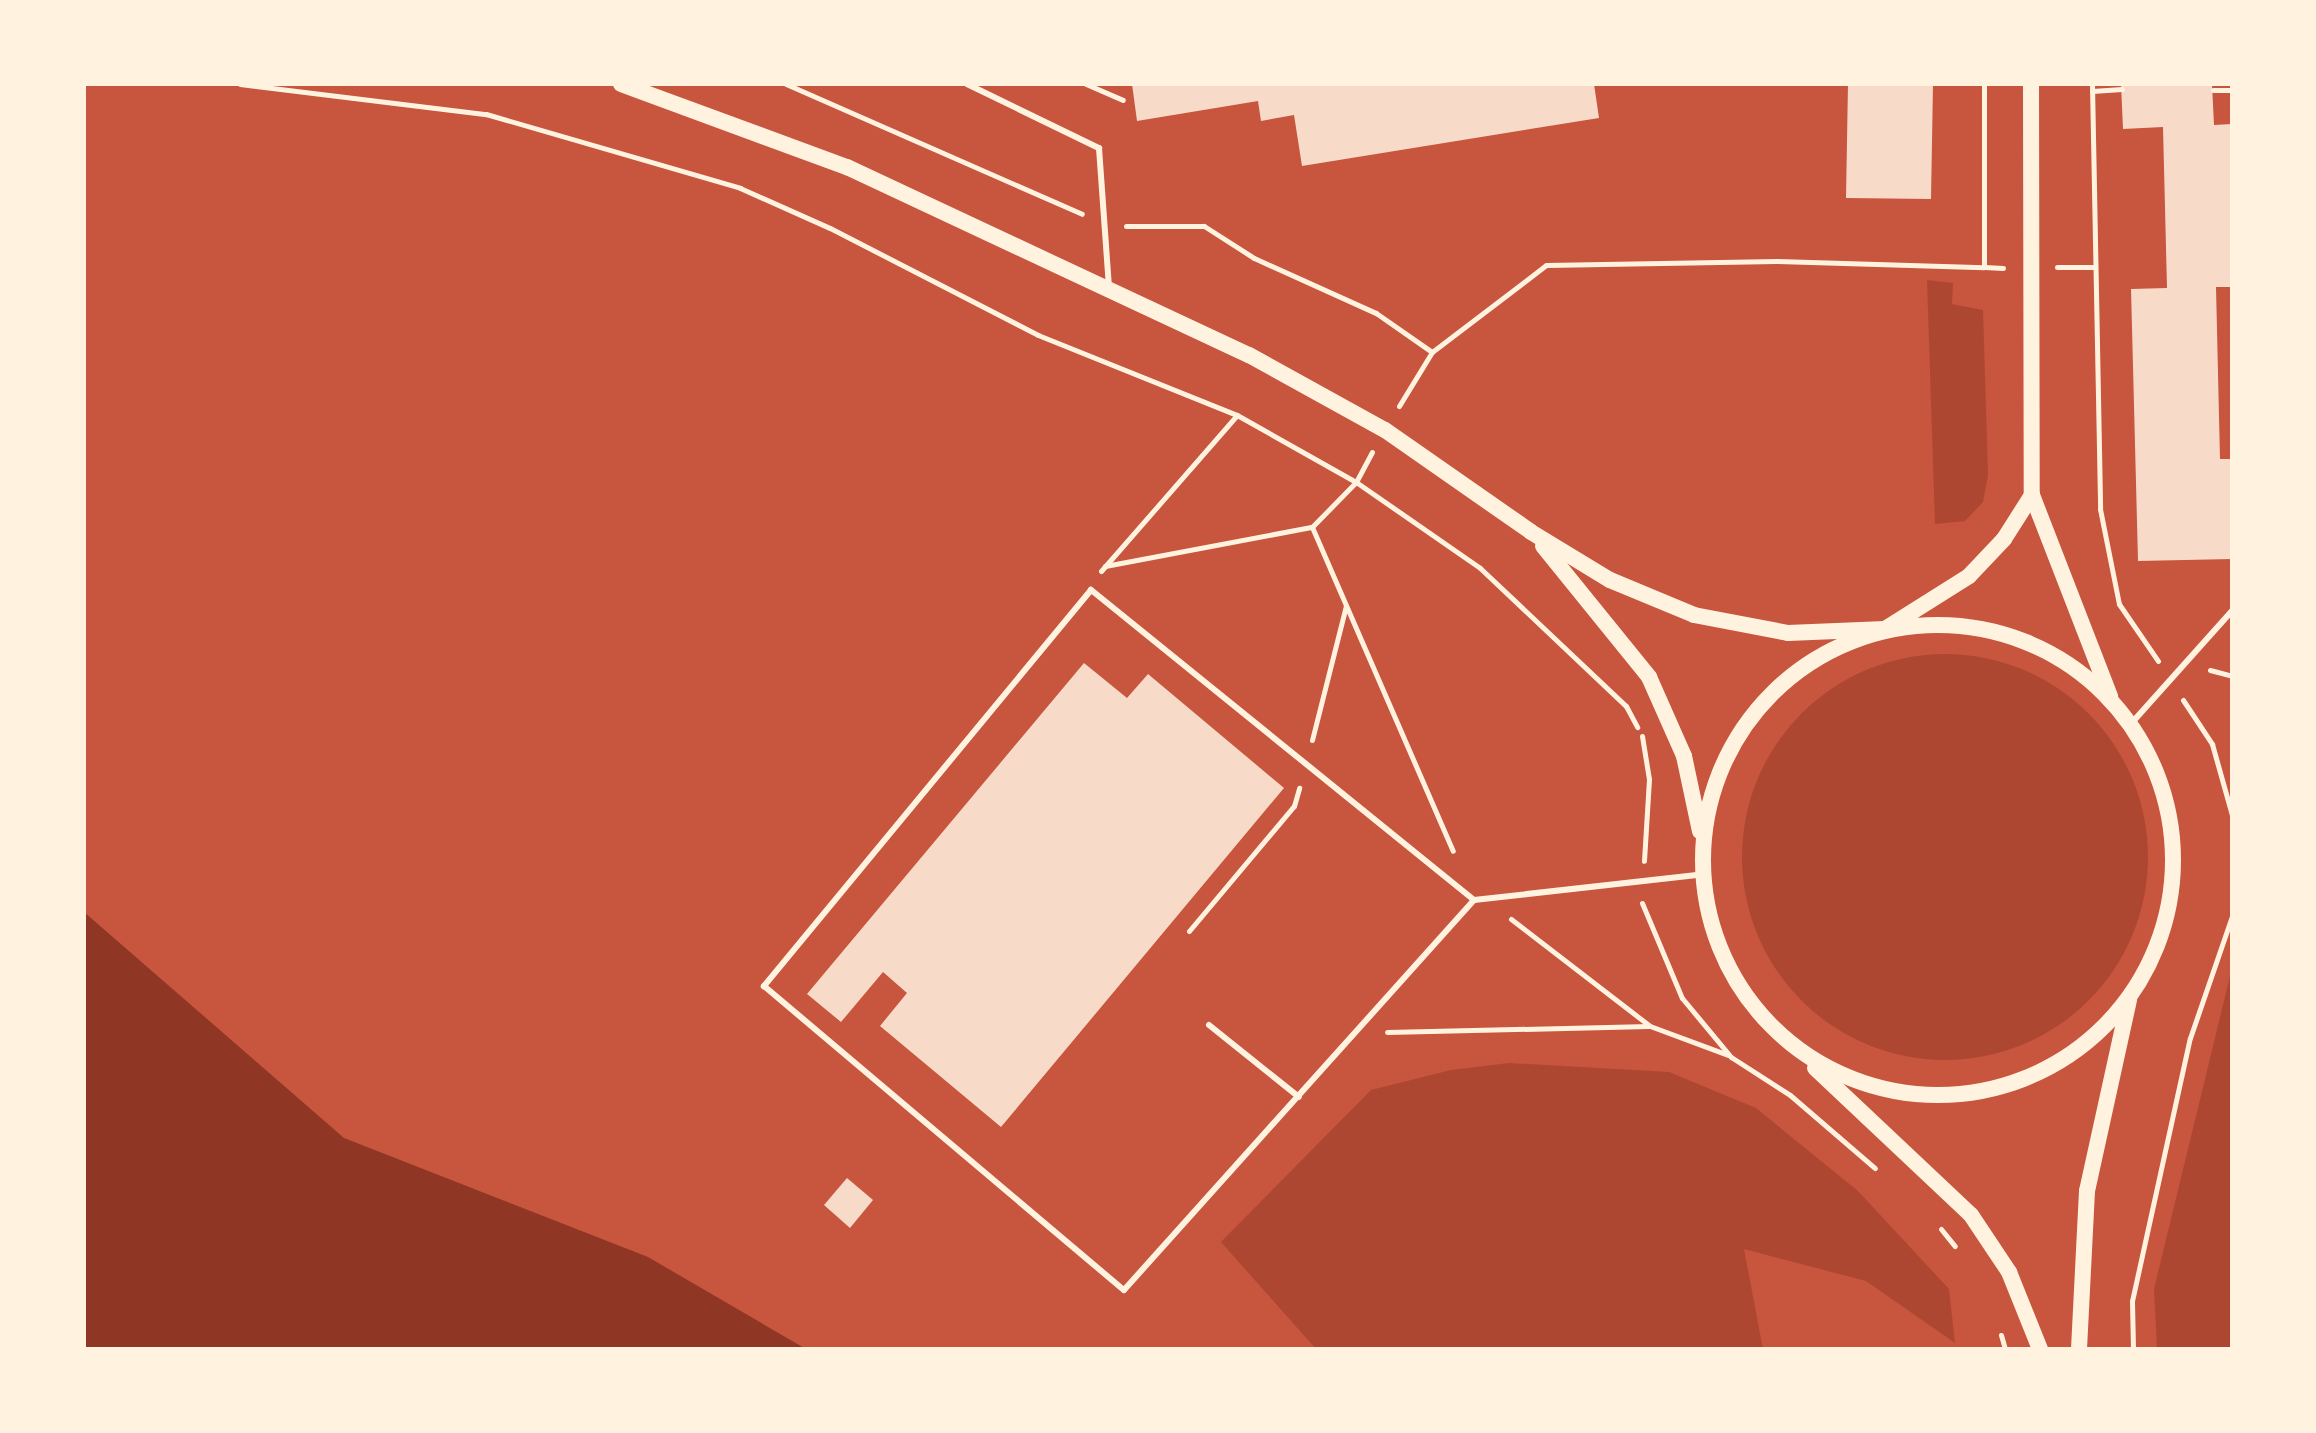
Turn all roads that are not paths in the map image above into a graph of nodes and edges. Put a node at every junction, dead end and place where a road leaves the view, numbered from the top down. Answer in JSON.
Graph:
{"nodes":[{"id":1,"x":621,"y":84,"type":"edge"},
{"id":2,"x":967,"y":84,"type":"edge"},
{"id":3,"x":2031,"y":84,"type":"edge"},
{"id":4,"x":1109,"y":287,"type":"junction"},
{"id":5,"x":2032,"y":495,"type":"junction"},
{"id":6,"x":1531,"y":532,"type":"junction"},
{"id":7,"x":2232,"y":611,"type":"edge"},
{"id":8,"x":1885,"y":629,"type":"junction"},
{"id":9,"x":2111,"y":697,"type":"junction"},
{"id":10,"x":2129,"y":726,"type":"junction"},
{"id":11,"x":1701,"y":841,"type":"junction"},
{"id":12,"x":1704,"y":874,"type":"junction"},
{"id":13,"x":1474,"y":900,"type":"junction"},
{"id":14,"x":2129,"y":1000,"type":"junction"},
{"id":15,"x":1209,"y":1025,"type":"dead end"},
{"id":16,"x":1784,"y":1041,"type":"junction"},
{"id":17,"x":1299,"y":1097,"type":"junction"},
{"id":18,"x":2040,"y":1349,"type":"edge"},
{"id":19,"x":2079,"y":1349,"type":"edge"}],
"edges":[{"from":1,"to":4,"type":"main road"},
{"from":2,"to":4,"type":"lane"},
{"from":3,"to":5,"type":"main road"},
{"from":4,"to":6,"type":"main road"},
{"from":5,"to":8,"type":"main road"},
{"from":5,"to":9,"type":"main road"},
{"from":6,"to":8,"type":"main road"},
{"from":6,"to":11,"type":"main road"},
{"from":7,"to":10,"type":"lane"},
{"from":8,"to":9,"type":"main road"},
{"from":8,"to":11,"type":"main road"},
{"from":9,"to":10,"type":"main road"},
{"from":10,"to":14,"type":"main road"},
{"from":11,"to":12,"type":"main road"},
{"from":12,"to":13,"type":"lane"},
{"from":12,"to":16,"type":"main road"},
{"from":13,"to":17,"type":"lane"},
{"from":13,"to":17,"type":"lane"},
{"from":14,"to":16,"type":"main road"},
{"from":14,"to":19,"type":"main road"},
{"from":15,"to":17,"type":"lane"},
{"from":16,"to":18,"type":"main road"}]}
